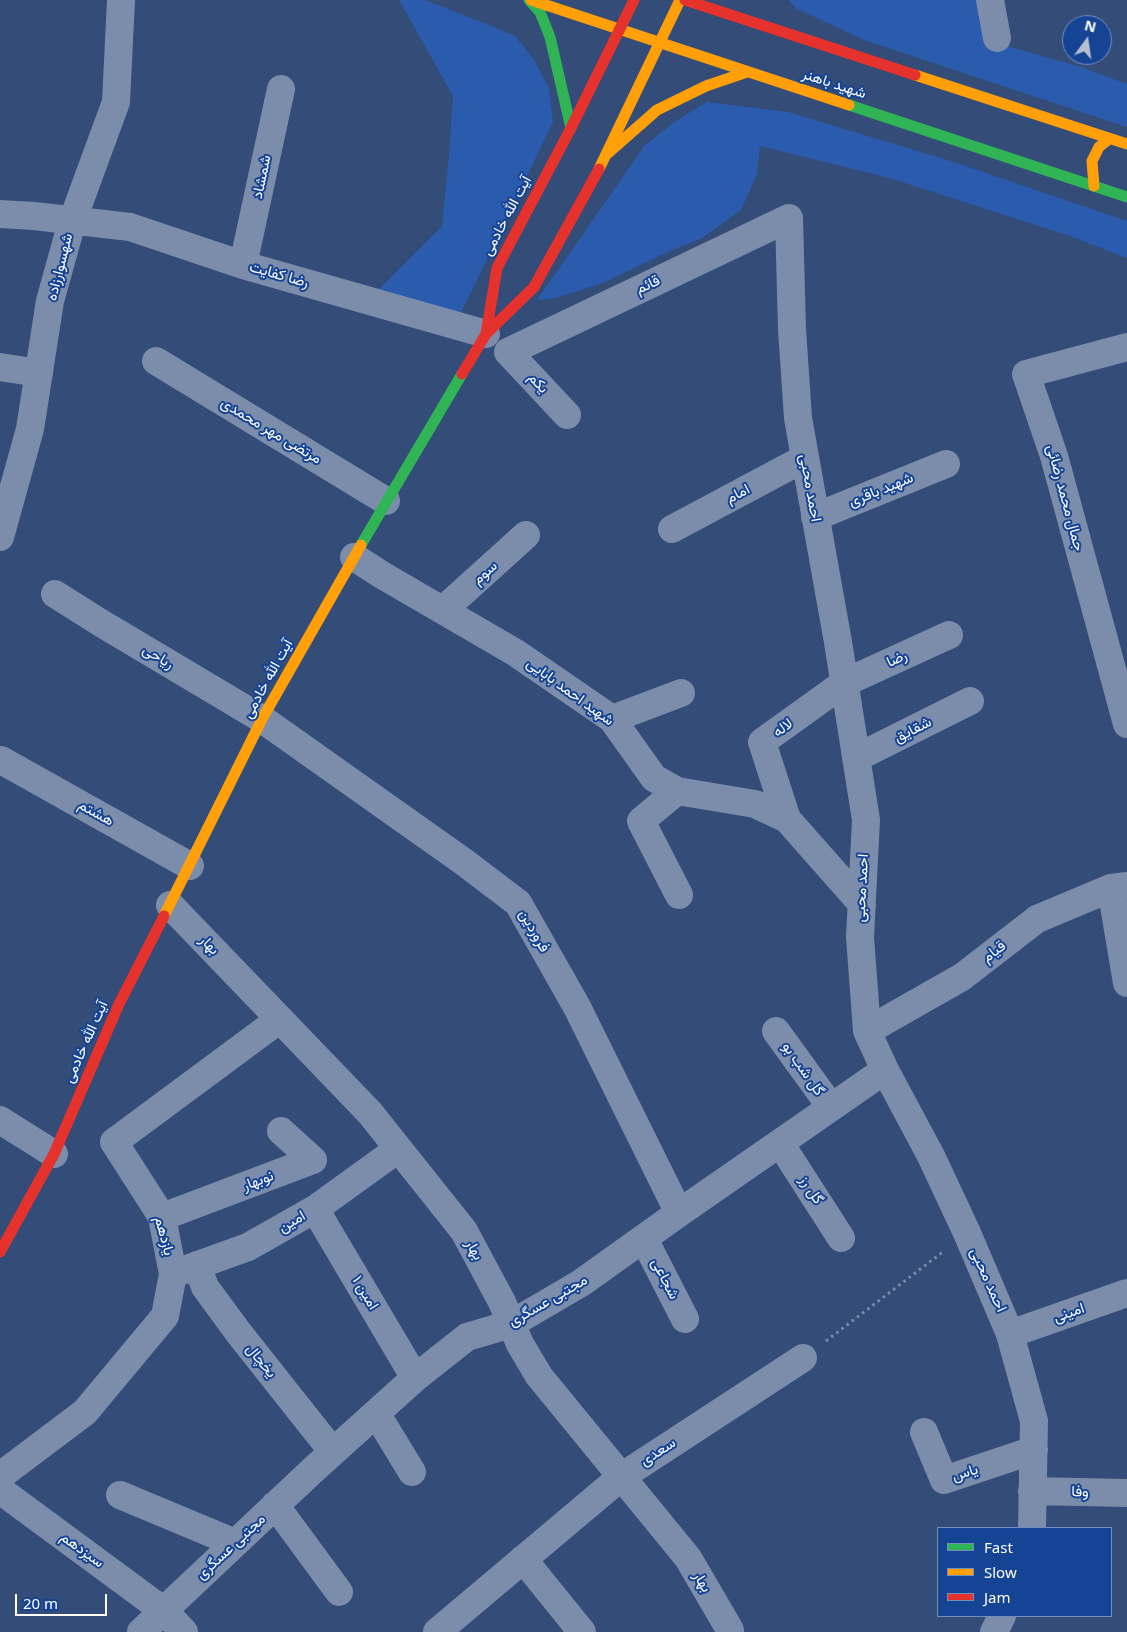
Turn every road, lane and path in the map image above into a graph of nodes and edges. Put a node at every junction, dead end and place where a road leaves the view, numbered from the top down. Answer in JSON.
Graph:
{"nodes":[{"id":1,"x":120,"y":0,"type":"edge"},
{"id":2,"x":530,"y":0,"type":"edge"},
{"id":3,"x":634,"y":0,"type":"edge"},
{"id":4,"x":680,"y":0,"type":"edge"},
{"id":5,"x":685,"y":0,"type":"edge"},
{"id":6,"x":990,"y":0,"type":"edge"},
{"id":7,"x":768,"y":16,"type":"dead end"},
{"id":8,"x":786,"y":32,"type":"junction"},
{"id":9,"x":996,"y":38,"type":"dead end"},
{"id":10,"x":660,"y":42,"type":"junction"},
{"id":11,"x":747,"y":72,"type":"junction"},
{"id":12,"x":281,"y":89,"type":"dead end"},
{"id":13,"x":571,"y":128,"type":"junction"},
{"id":14,"x":1109,"y":139,"type":"junction"},
{"id":15,"x":1127,"y":144,"type":"edge"},
{"id":16,"x":608,"y":152,"type":"junction"},
{"id":17,"x":1094,"y":186,"type":"junction"},
{"id":18,"x":1127,"y":197,"type":"edge"},
{"id":19,"x":0,"y":214,"type":"edge"},
{"id":20,"x":788,"y":218,"type":"joint"},
{"id":21,"x":72,"y":222,"type":"junction"},
{"id":22,"x":243,"y":265,"type":"junction"},
{"id":23,"x":486,"y":334,"type":"junction"},
{"id":24,"x":1127,"y":347,"type":"edge"},
{"id":25,"x":508,"y":352,"type":"joint"},
{"id":26,"x":156,"y":361,"type":"dead end"},
{"id":27,"x":0,"y":367,"type":"edge"},
{"id":28,"x":39,"y":373,"type":"junction"},
{"id":29,"x":567,"y":415,"type":"dead end"},
{"id":30,"x":805,"y":458,"type":"junction"},
{"id":31,"x":946,"y":464,"type":"dead end"},
{"id":32,"x":386,"y":500,"type":"junction"},
{"id":33,"x":815,"y":517,"type":"junction"},
{"id":34,"x":672,"y":529,"type":"dead end"},
{"id":35,"x":526,"y":535,"type":"dead end"},
{"id":36,"x":0,"y":537,"type":"edge"},
{"id":37,"x":354,"y":557,"type":"junction"},
{"id":38,"x":55,"y":594,"type":"dead end"},
{"id":39,"x":444,"y":610,"type":"junction"},
{"id":40,"x":949,"y":634,"type":"dead end"},
{"id":41,"x":844,"y":683,"type":"junction"},
{"id":42,"x":681,"y":693,"type":"dead end"},
{"id":43,"x":970,"y":701,"type":"dead end"},
{"id":44,"x":612,"y":719,"type":"junction"},
{"id":45,"x":262,"y":720,"type":"junction"},
{"id":46,"x":1127,"y":724,"type":"edge"},
{"id":47,"x":856,"y":758,"type":"junction"},
{"id":48,"x":1,"y":760,"type":"dead end"},
{"id":49,"x":677,"y":791,"type":"junction"},
{"id":50,"x":787,"y":819,"type":"junction"},
{"id":51,"x":190,"y":866,"type":"junction"},
{"id":52,"x":1119,"y":887,"type":"edge"},
{"id":53,"x":679,"y":894,"type":"dead end"},
{"id":54,"x":862,"y":904,"type":"junction"},
{"id":55,"x":170,"y":905,"type":"junction"},
{"id":56,"x":1127,"y":983,"type":"edge"},
{"id":57,"x":280,"y":1019,"type":"junction"},
{"id":58,"x":776,"y":1030,"type":"dead end"},
{"id":59,"x":867,"y":1031,"type":"junction"},
{"id":60,"x":885,"y":1070,"type":"junction"},
{"id":61,"x":831,"y":1108,"type":"junction"},
{"id":62,"x":0,"y":1120,"type":"edge"},
{"id":63,"x":281,"y":1130,"type":"dead end"},
{"id":64,"x":780,"y":1143,"type":"junction"},
{"id":65,"x":398,"y":1149,"type":"junction"},
{"id":66,"x":54,"y":1154,"type":"junction"},
{"id":67,"x":315,"y":1209,"type":"junction"},
{"id":68,"x":679,"y":1213,"type":"junction"},
{"id":69,"x":162,"y":1217,"type":"junction"},
{"id":70,"x":967,"y":1233,"type":"junction"},
{"id":71,"x":644,"y":1238,"type":"junction"},
{"id":72,"x":841,"y":1238,"type":"dead end"},
{"id":73,"x":0,"y":1252,"type":"edge"},
{"id":74,"x":185,"y":1269,"type":"junction"},
{"id":75,"x":1127,"y":1293,"type":"edge"},
{"id":76,"x":685,"y":1319,"type":"dead end"},
{"id":77,"x":512,"y":1324,"type":"junction"},
{"id":78,"x":1010,"y":1334,"type":"junction"},
{"id":79,"x":803,"y":1358,"type":"joint"},
{"id":80,"x":415,"y":1378,"type":"junction"},
{"id":81,"x":376,"y":1413,"type":"junction"},
{"id":82,"x":924,"y":1432,"type":"dead end"},
{"id":83,"x":1034,"y":1450,"type":"junction"},
{"id":84,"x":333,"y":1452,"type":"junction"},
{"id":85,"x":412,"y":1472,"type":"dead end"},
{"id":86,"x":0,"y":1476,"type":"edge"},
{"id":87,"x":621,"y":1477,"type":"junction"},
{"id":88,"x":0,"y":1490,"type":"edge"},
{"id":89,"x":1032,"y":1492,"type":"junction"},
{"id":90,"x":1127,"y":1493,"type":"edge"},
{"id":91,"x":120,"y":1495,"type":"dead end"},
{"id":92,"x":275,"y":1505,"type":"junction"},
{"id":93,"x":1032,"y":1527,"type":"edge"},
{"id":94,"x":235,"y":1543,"type":"junction"},
{"id":95,"x":523,"y":1560,"type":"junction"},
{"id":96,"x":339,"y":1592,"type":"dead end"},
{"id":97,"x":164,"y":1611,"type":"junction"},
{"id":98,"x":1002,"y":1617,"type":"edge"},
{"id":99,"x":730,"y":1630,"type":"dead end"},
{"id":100,"x":141,"y":1632,"type":"edge"},
{"id":101,"x":184,"y":1632,"type":"edge"},
{"id":102,"x":437,"y":1632,"type":"edge"},
{"id":103,"x":582,"y":1632,"type":"edge"},
{"id":104,"x":994,"y":1632,"type":"edge"}],
"edges":[{"from":1,"to":21,"type":"street","name":"شهسوارزاده"},
{"from":2,"to":10,"type":"main road","name":"شهید باهنر"},
{"from":2,"to":13,"type":"main road"},
{"from":3,"to":13,"type":"main road","name":"آیت الله خادمی"},
{"from":4,"to":10,"type":"main road"},
{"from":5,"to":8,"type":"main road"},
{"from":6,"to":9,"type":"street"},
{"from":7,"to":8,"type":"main road"},
{"from":8,"to":14,"type":"main road"},
{"from":10,"to":11,"type":"main road","name":"شهید باهنر"},
{"from":10,"to":16,"type":"main road"},
{"from":11,"to":16,"type":"main road"},
{"from":11,"to":17,"type":"main road","name":"شهید باهنر"},
{"from":12,"to":22,"type":"street","name":"شمشاد"},
{"from":13,"to":23,"type":"main road","name":"آیت الله خادمی"},
{"from":14,"to":15,"type":"main road"},
{"from":14,"to":17,"type":"main road"},
{"from":16,"to":23,"type":"main road"},
{"from":17,"to":18,"type":"main road","name":"شهید باهنر"},
{"from":19,"to":21,"type":"street","name":"رضا کفایت"},
{"from":20,"to":25,"type":"street","name":"قائم"},
{"from":20,"to":30,"type":"street","name":"احمد محبی"},
{"from":21,"to":22,"type":"street","name":"رضا کفایت"},
{"from":21,"to":28,"type":"street","name":"شهسوارزاده"},
{"from":22,"to":23,"type":"street","name":"رضا کفایت"},
{"from":23,"to":32,"type":"main road","name":"آیت الله خادمی"},
{"from":24,"to":46,"type":"street","name":"جمال محمد رضائی"},
{"from":25,"to":29,"type":"street","name":"یکم"},
{"from":26,"to":32,"type":"street","name":"مرتضی مهر محمدی"},
{"from":27,"to":28,"type":"street"},
{"from":28,"to":36,"type":"street","name":"شهسوارزاده"},
{"from":30,"to":33,"type":"street","name":"احمد محبی"},
{"from":30,"to":34,"type":"street","name":"امام"},
{"from":31,"to":33,"type":"street","name":"شهید باقری"},
{"from":32,"to":37,"type":"main road","name":"آیت الله خادمی"},
{"from":33,"to":41,"type":"street","name":"احمد محبی"},
{"from":35,"to":39,"type":"street","name":"سوم"},
{"from":37,"to":39,"type":"street","name":"شهید احمد بابایی"},
{"from":37,"to":45,"type":"main road","name":"آیت الله خادمی"},
{"from":38,"to":45,"type":"street","name":"ریاحی"},
{"from":39,"to":44,"type":"street","name":"شهید احمد بابایی"},
{"from":40,"to":41,"type":"street","name":"رضا"},
{"from":41,"to":47,"type":"street","name":"احمد محبی"},
{"from":41,"to":50,"type":"street","name":"لاله"},
{"from":42,"to":44,"type":"street"},
{"from":43,"to":47,"type":"street","name":"شقایق"},
{"from":44,"to":49,"type":"street","name":"شهید احمد بابایی"},
{"from":45,"to":51,"type":"main road","name":"آیت الله خادمی"},
{"from":45,"to":68,"type":"street","name":"فروردین"},
{"from":47,"to":54,"type":"street","name":"احمد محبی"},
{"from":48,"to":51,"type":"street","name":"هشتم"},
{"from":49,"to":50,"type":"street","name":"شهید احمد بابایی"},
{"from":49,"to":53,"type":"street"},
{"from":50,"to":54,"type":"street","name":"شهید احمد بابایی"},
{"from":51,"to":55,"type":"main road","name":"آیت الله خادمی"},
{"from":52,"to":56,"type":"street"},
{"from":52,"to":59,"type":"street","name":"قیام"},
{"from":54,"to":59,"type":"street","name":"احمد محبی"},
{"from":55,"to":57,"type":"street","name":"بهار"},
{"from":55,"to":66,"type":"main road","name":"آیت الله خادمی"},
{"from":57,"to":65,"type":"street","name":"بهار"},
{"from":57,"to":69,"type":"street","name":"یازدهم"},
{"from":58,"to":61,"type":"street","name":"گل شب بو"},
{"from":59,"to":60,"type":"street","name":"احمد محبی"},
{"from":60,"to":61,"type":"street","name":"مجتبی عسگری"},
{"from":60,"to":70,"type":"street","name":"احمد محبی"},
{"from":61,"to":64,"type":"street","name":"مجتبی عسگری"},
{"from":62,"to":66,"type":"street"},
{"from":63,"to":69,"type":"street","name":"نوبهار"},
{"from":64,"to":68,"type":"street","name":"مجتبی عسگری"},
{"from":64,"to":72,"type":"street","name":"گل رز"},
{"from":65,"to":67,"type":"street","name":"امین"},
{"from":65,"to":77,"type":"street","name":"بهار"},
{"from":66,"to":73,"type":"main road","name":"آیت الله خادمی"},
{"from":67,"to":74,"type":"street","name":"امین"},
{"from":67,"to":80,"type":"street","name":"امین ۱"},
{"from":68,"to":71,"type":"street","name":"مجتبی عسگری"},
{"from":69,"to":74,"type":"street","name":"یازدهم"},
{"from":70,"to":78,"type":"street","name":"احمد محبی"},
{"from":70,"to":79,"type":"path"},
{"from":71,"to":76,"type":"street","name":"شجاعی"},
{"from":71,"to":77,"type":"street","name":"مجتبی عسگری"},
{"from":74,"to":84,"type":"street","name":"یخچال"},
{"from":74,"to":86,"type":"street","name":"یازدهم"},
{"from":75,"to":78,"type":"street","name":"امینی"},
{"from":77,"to":80,"type":"street","name":"مجتبی عسگری"},
{"from":77,"to":87,"type":"street","name":"بهار"},
{"from":78,"to":83,"type":"street","name":"احمد محبی"},
{"from":79,"to":87,"type":"street","name":"سعدی"},
{"from":80,"to":81,"type":"street","name":"مجتبی عسگری"},
{"from":81,"to":84,"type":"street","name":"مجتبی عسگری"},
{"from":81,"to":85,"type":"street"},
{"from":82,"to":83,"type":"street","name":"یاس"},
{"from":83,"to":89,"type":"street","name":"احمد محبی"},
{"from":84,"to":92,"type":"street","name":"مجتبی عسگری"},
{"from":87,"to":95,"type":"street","name":"سعدی"},
{"from":87,"to":99,"type":"street","name":"بهار"},
{"from":88,"to":97,"type":"street","name":"سیزدهم"},
{"from":89,"to":90,"type":"street","name":"وفا"},
{"from":89,"to":93,"type":"street","name":"احمد محبی"},
{"from":91,"to":94,"type":"street"},
{"from":92,"to":94,"type":"street","name":"مجتبی عسگری"},
{"from":92,"to":96,"type":"street"},
{"from":94,"to":97,"type":"street","name":"مجتبی عسگری"},
{"from":95,"to":102,"type":"street","name":"سعدی"},
{"from":95,"to":103,"type":"street"},
{"from":97,"to":100,"type":"street","name":"مجتبی عسگری"},
{"from":97,"to":101,"type":"street","name":"سیزدهم"},
{"from":98,"to":104,"type":"street"}]}
